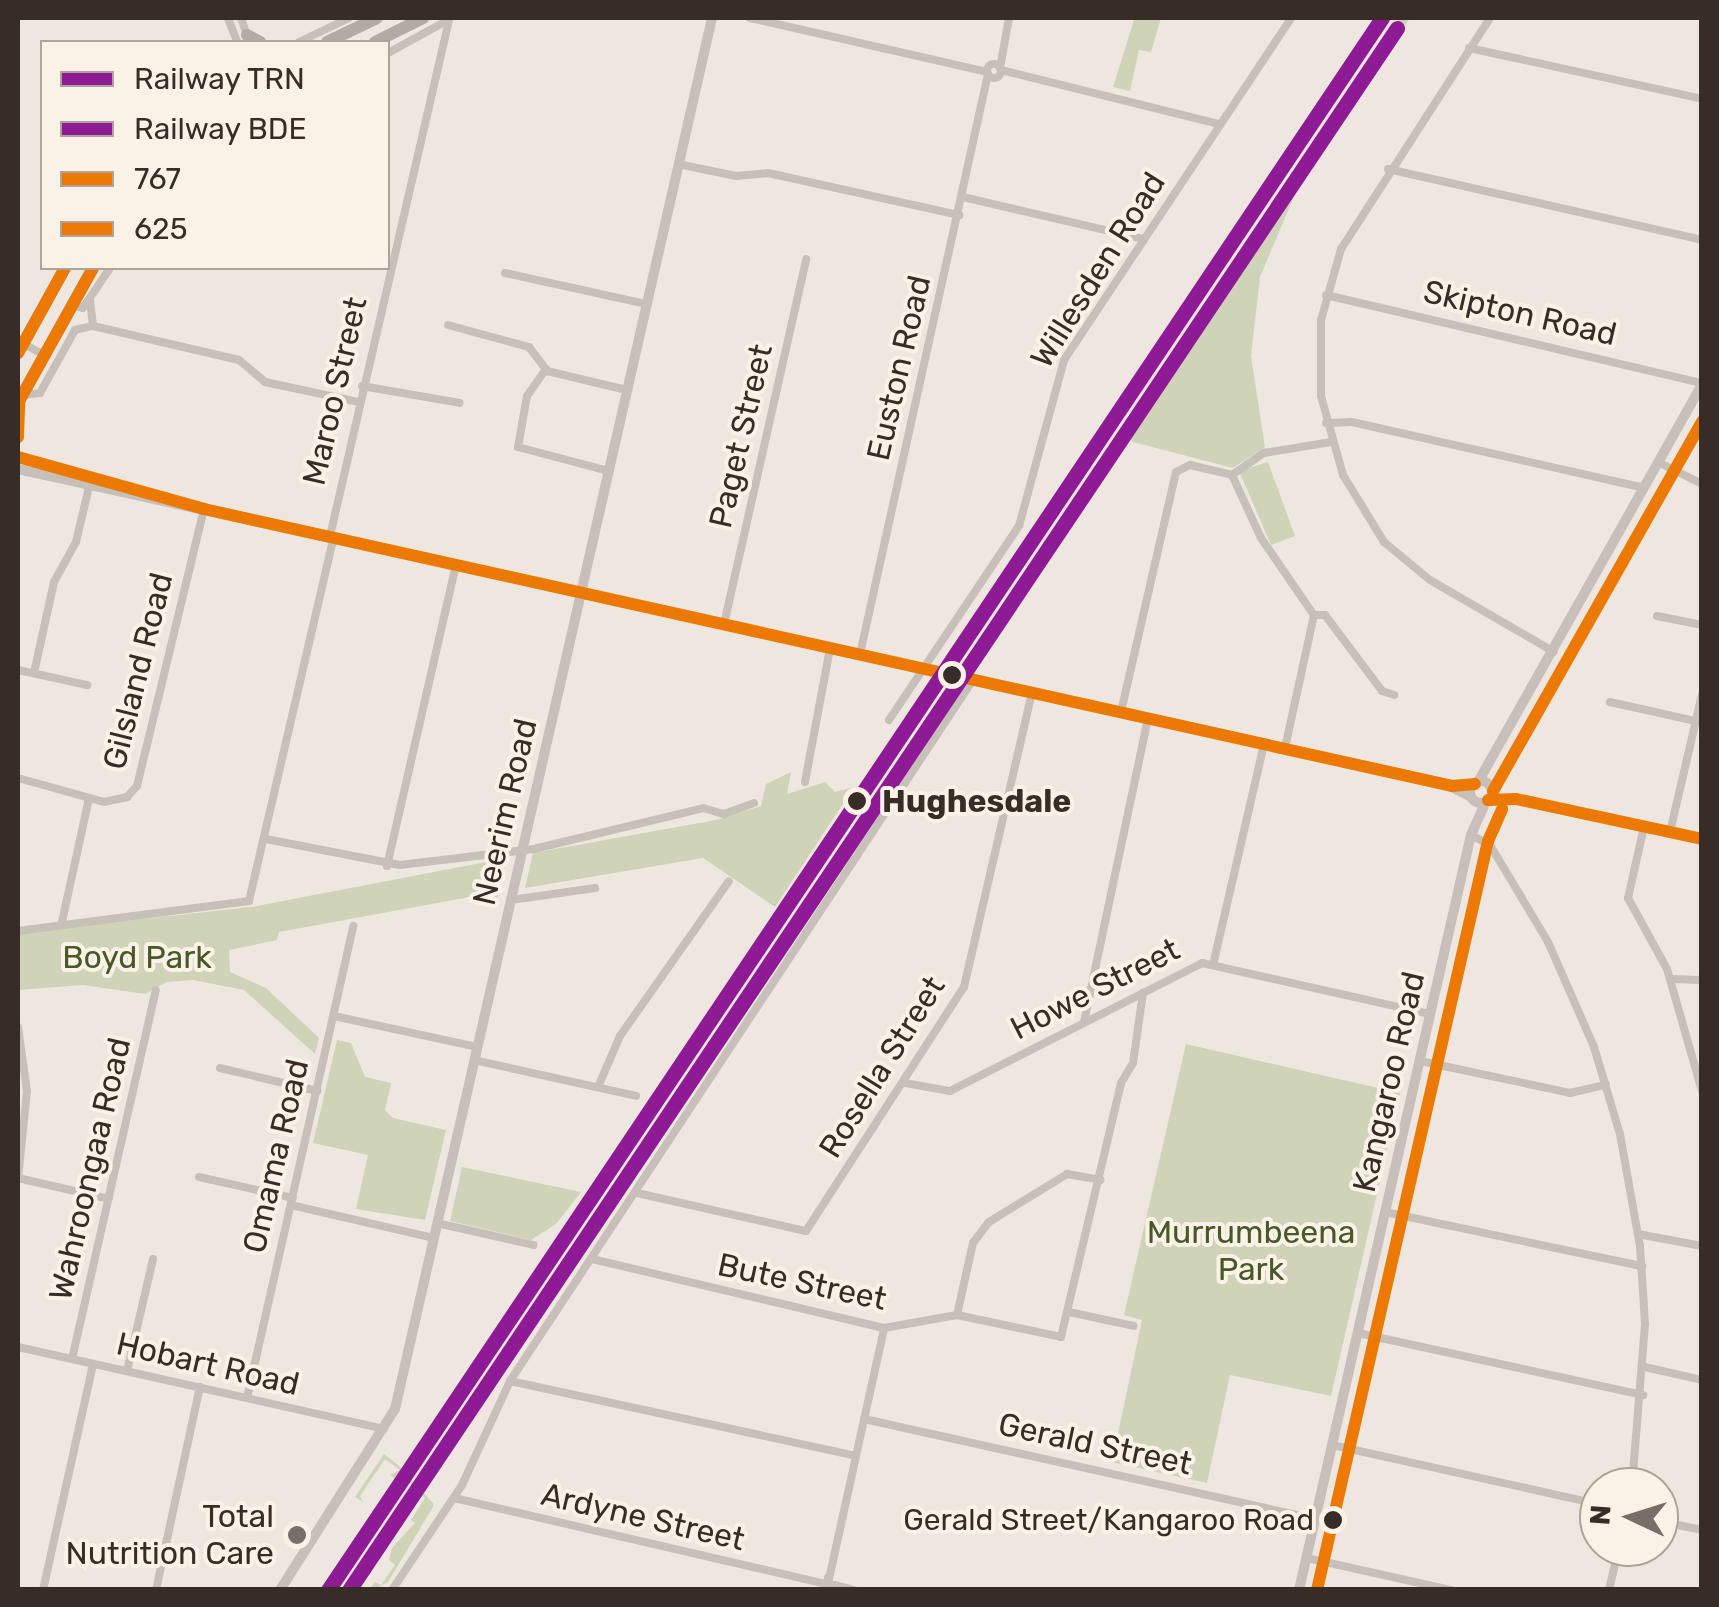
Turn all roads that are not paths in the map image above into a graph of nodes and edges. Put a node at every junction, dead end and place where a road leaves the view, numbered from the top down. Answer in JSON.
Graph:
{"nodes":[{"id":1,"x":228,"y":18,"type":"edge"},
{"id":2,"x":349,"y":18,"type":"edge"},
{"id":3,"x":378,"y":18,"type":"edge"},
{"id":4,"x":712,"y":18,"type":"edge"},
{"id":5,"x":750,"y":18,"type":"edge"},
{"id":6,"x":1008,"y":18,"type":"edge"},
{"id":7,"x":1291,"y":18,"type":"edge"},
{"id":8,"x":1490,"y":18,"type":"edge"},
{"id":9,"x":450,"y":19,"type":"edge"},
{"id":10,"x":418,"y":20,"type":"edge"},
{"id":11,"x":428,"y":32,"type":"junction"},
{"id":12,"x":247,"y":40,"type":"edge"},
{"id":13,"x":304,"y":40,"type":"edge"},
{"id":14,"x":332,"y":40,"type":"edge"},
{"id":15,"x":379,"y":40,"type":"edge"},
{"id":16,"x":440,"y":48,"type":"junction"},
{"id":17,"x":1469,"y":48,"type":"junction"},
{"id":18,"x":390,"y":52,"type":"edge"},
{"id":19,"x":994,"y":71,"type":"junction"},
{"id":20,"x":1702,"y":99,"type":"edge"},
{"id":21,"x":1220,"y":124,"type":"junction"},
{"id":22,"x":678,"y":164,"type":"junction"},
{"id":23,"x":1388,"y":169,"type":"junction"},
{"id":24,"x":964,"y":197,"type":"junction"},
{"id":25,"x":960,"y":215,"type":"junction"},
{"id":26,"x":1144,"y":239,"type":"junction"},
{"id":27,"x":1702,"y":240,"type":"edge"},
{"id":28,"x":806,"y":259,"type":"dead end"},
{"id":29,"x":390,"y":265,"type":"edge"},
{"id":30,"x":64,"y":270,"type":"edge"},
{"id":31,"x":92,"y":270,"type":"edge"},
{"id":32,"x":109,"y":270,"type":"edge"},
{"id":33,"x":389,"y":270,"type":"edge"},
{"id":34,"x":505,"y":272,"type":"dead end"},
{"id":35,"x":1326,"y":295,"type":"junction"},
{"id":36,"x":90,"y":301,"type":"junction"},
{"id":37,"x":646,"y":304,"type":"junction"},
{"id":38,"x":69,"y":310,"type":"junction"},
{"id":39,"x":24,"y":325,"type":"edge"},
{"id":40,"x":448,"y":325,"type":"dead end"},
{"id":41,"x":93,"y":326,"type":"junction"},
{"id":42,"x":75,"y":330,"type":"junction"},
{"id":43,"x":18,"y":348,"type":"edge"},
{"id":44,"x":42,"y":359,"type":"junction"},
{"id":45,"x":546,"y":368,"type":"junction"},
{"id":46,"x":1702,"y":383,"type":"edge"},
{"id":47,"x":362,"y":386,"type":"junction"},
{"id":48,"x":627,"y":390,"type":"junction"},
{"id":49,"x":20,"y":400,"type":"edge"},
{"id":50,"x":358,"y":402,"type":"junction"},
{"id":51,"x":460,"y":402,"type":"dead end"},
{"id":52,"x":1326,"y":423,"type":"junction"},
{"id":53,"x":18,"y":437,"type":"edge"},
{"id":54,"x":1331,"y":442,"type":"junction"},
{"id":55,"x":18,"y":457,"type":"edge"},
{"id":56,"x":1658,"y":462,"type":"junction"},
{"id":57,"x":18,"y":470,"type":"edge"},
{"id":58,"x":608,"y":471,"type":"junction"},
{"id":59,"x":1232,"y":475,"type":"junction"},
{"id":60,"x":90,"y":482,"type":"junction"},
{"id":61,"x":1702,"y":484,"type":"edge"},
{"id":62,"x":1644,"y":488,"type":"junction"},
{"id":63,"x":204,"y":509,"type":"junction"},
{"id":64,"x":330,"y":536,"type":"junction"},
{"id":65,"x":456,"y":564,"type":"junction"},
{"id":66,"x":581,"y":592,"type":"junction"},
{"id":67,"x":1314,"y":616,"type":"junction"},
{"id":68,"x":1656,"y":616,"type":"dead end"},
{"id":69,"x":724,"y":624,"type":"junction"},
{"id":70,"x":1702,"y":625,"type":"edge"},
{"id":71,"x":830,"y":648,"type":"junction"},
{"id":72,"x":1554,"y":652,"type":"junction"},
{"id":73,"x":860,"y":654,"type":"junction"},
{"id":74,"x":928,"y":669,"type":"junction"},
{"id":75,"x":18,"y":670,"type":"edge"},
{"id":76,"x":34,"y":673,"type":"junction"},
{"id":77,"x":973,"y":680,"type":"junction"},
{"id":78,"x":87,"y":685,"type":"dead end"},
{"id":79,"x":1032,"y":692,"type":"junction"},
{"id":80,"x":1394,"y":695,"type":"dead end"},
{"id":81,"x":1702,"y":695,"type":"edge"},
{"id":82,"x":1610,"y":702,"type":"dead end"},
{"id":83,"x":1122,"y":712,"type":"junction"},
{"id":84,"x":1148,"y":718,"type":"junction"},
{"id":85,"x":888,"y":720,"type":"dead end"},
{"id":86,"x":1696,"y":720,"type":"junction"},
{"id":87,"x":1264,"y":744,"type":"junction"},
{"id":88,"x":1285,"y":748,"type":"junction"},
{"id":89,"x":1494,"y":762,"type":"junction"},
{"id":90,"x":18,"y":778,"type":"edge"},
{"id":91,"x":806,"y":782,"type":"dead end"},
{"id":92,"x":1476,"y":783,"type":"junction"},
{"id":93,"x":1452,"y":786,"type":"junction"},
{"id":94,"x":1491,"y":787,"type":"junction"},
{"id":95,"x":90,"y":798,"type":"junction"},
{"id":96,"x":1472,"y":798,"type":"junction"},
{"id":97,"x":1516,"y":799,"type":"junction"},
{"id":98,"x":1487,"y":801,"type":"junction"},
{"id":99,"x":754,"y":804,"type":"dead end"},
{"id":100,"x":1475,"y":819,"type":"junction"},
{"id":101,"x":1644,"y":827,"type":"junction"},
{"id":102,"x":1670,"y":832,"type":"junction"},
{"id":103,"x":1471,"y":835,"type":"junction"},
{"id":104,"x":266,"y":839,"type":"junction"},
{"id":105,"x":1702,"y":839,"type":"edge"},
{"id":106,"x":523,"y":846,"type":"junction"},
{"id":107,"x":386,"y":866,"type":"junction"},
{"id":108,"x":728,"y":881,"type":"dead end"},
{"id":109,"x":595,"y":888,"type":"dead end"},
{"id":110,"x":511,"y":900,"type":"junction"},
{"id":111,"x":62,"y":922,"type":"junction"},
{"id":112,"x":353,"y":926,"type":"dead end"},
{"id":113,"x":18,"y":930,"type":"edge"},
{"id":114,"x":1213,"y":965,"type":"junction"},
{"id":115,"x":1671,"y":979,"type":"junction"},
{"id":116,"x":1702,"y":980,"type":"edge"},
{"id":117,"x":156,"y":990,"type":"dead end"},
{"id":118,"x":1143,"y":993,"type":"junction"},
{"id":119,"x":1430,"y":1014,"type":"junction"},
{"id":120,"x":334,"y":1016,"type":"junction"},
{"id":121,"x":1084,"y":1022,"type":"junction"},
{"id":122,"x":18,"y":1027,"type":"edge"},
{"id":123,"x":477,"y":1048,"type":"junction"},
{"id":124,"x":474,"y":1060,"type":"junction"},
{"id":125,"x":1420,"y":1061,"type":"junction"},
{"id":126,"x":220,"y":1068,"type":"dead end"},
{"id":127,"x":905,"y":1083,"type":"junction"},
{"id":128,"x":1606,"y":1084,"type":"junction"},
{"id":129,"x":598,"y":1087,"type":"junction"},
{"id":130,"x":1702,"y":1090,"type":"edge"},
{"id":131,"x":316,"y":1091,"type":"junction"},
{"id":132,"x":636,"y":1096,"type":"dead end"},
{"id":133,"x":199,"y":1177,"type":"dead end"},
{"id":134,"x":18,"y":1178,"type":"edge"},
{"id":135,"x":1100,"y":1180,"type":"junction"},
{"id":136,"x":638,"y":1193,"type":"junction"},
{"id":137,"x":108,"y":1199,"type":"junction"},
{"id":138,"x":292,"y":1201,"type":"junction"},
{"id":139,"x":1385,"y":1212,"type":"junction"},
{"id":140,"x":437,"y":1223,"type":"junction"},
{"id":141,"x":1638,"y":1234,"type":"junction"},
{"id":142,"x":434,"y":1238,"type":"junction"},
{"id":143,"x":534,"y":1245,"type":"dead end"},
{"id":144,"x":1702,"y":1246,"type":"edge"},
{"id":145,"x":592,"y":1258,"type":"junction"},
{"id":146,"x":152,"y":1259,"type":"dead end"},
{"id":147,"x":1642,"y":1266,"type":"junction"},
{"id":148,"x":1069,"y":1312,"type":"junction"},
{"id":149,"x":957,"y":1315,"type":"junction"},
{"id":150,"x":1134,"y":1326,"type":"dead end"},
{"id":151,"x":884,"y":1328,"type":"junction"},
{"id":152,"x":1358,"y":1332,"type":"junction"},
{"id":153,"x":18,"y":1347,"type":"edge"},
{"id":154,"x":72,"y":1359,"type":"junction"},
{"id":155,"x":93,"y":1364,"type":"junction"},
{"id":156,"x":1644,"y":1367,"type":"junction"},
{"id":157,"x":126,"y":1371,"type":"junction"},
{"id":158,"x":1702,"y":1380,"type":"edge"},
{"id":159,"x":510,"y":1381,"type":"junction"},
{"id":160,"x":200,"y":1387,"type":"junction"},
{"id":161,"x":1643,"y":1395,"type":"junction"},
{"id":162,"x":247,"y":1398,"type":"junction"},
{"id":163,"x":864,"y":1419,"type":"junction"},
{"id":164,"x":387,"y":1430,"type":"junction"},
{"id":165,"x":1332,"y":1445,"type":"junction"},
{"id":166,"x":856,"y":1456,"type":"junction"},
{"id":167,"x":1634,"y":1467,"type":"edge"},
{"id":168,"x":454,"y":1498,"type":"junction"},
{"id":169,"x":1579,"y":1500,"type":"edge"},
{"id":170,"x":1316,"y":1519,"type":"junction"},
{"id":171,"x":1307,"y":1558,"type":"junction"},
{"id":172,"x":828,"y":1585,"type":"edge"},
{"id":173,"x":43,"y":1590,"type":"edge"},
{"id":174,"x":156,"y":1590,"type":"edge"},
{"id":175,"x":280,"y":1590,"type":"edge"},
{"id":176,"x":392,"y":1590,"type":"edge"},
{"id":177,"x":854,"y":1590,"type":"edge"},
{"id":178,"x":1300,"y":1590,"type":"edge"},
{"id":179,"x":1451,"y":1590,"type":"edge"}],
"edges":[{"from":1,"to":12,"type":"street"},
{"from":2,"to":13,"type":"street"},
{"from":3,"to":14,"type":"highway"},
{"from":4,"to":22,"type":"street","name":"Neerim Road"},
{"from":5,"to":19,"type":"street"},
{"from":6,"to":19,"type":"street","name":"Euston Road"},
{"from":7,"to":21,"type":"street","name":"Willesden Road"},
{"from":8,"to":17,"type":"street"},
{"from":9,"to":11,"type":"street"},
{"from":9,"to":16,"type":"street","name":"Maroo Street"},
{"from":10,"to":11,"type":"street"},
{"from":10,"to":15,"type":"highway"},
{"from":11,"to":16,"type":"street"},
{"from":11,"to":18,"type":"street"},
{"from":16,"to":29,"type":"street","name":"Maroo Street"},
{"from":17,"to":20,"type":"street"},
{"from":17,"to":23,"type":"street"},
{"from":19,"to":21,"type":"street"},
{"from":19,"to":24,"type":"street","name":"Euston Road"},
{"from":21,"to":26,"type":"street","name":"Willesden Road"},
{"from":22,"to":25,"type":"street"},
{"from":22,"to":37,"type":"street","name":"Neerim Road"},
{"from":23,"to":27,"type":"street"},
{"from":23,"to":35,"type":"street"},
{"from":24,"to":25,"type":"street","name":"Euston Road"},
{"from":24,"to":26,"type":"street"},
{"from":25,"to":73,"type":"street","name":"Euston Road"},
{"from":26,"to":74,"type":"street","name":"Willesden Road"},
{"from":28,"to":69,"type":"street","name":"Paget Street"},
{"from":30,"to":39,"type":"highway"},
{"from":31,"to":38,"type":"highway"},
{"from":32,"to":36,"type":"street"},
{"from":33,"to":47,"type":"street","name":"Maroo Street"},
{"from":34,"to":37,"type":"street"},
{"from":35,"to":46,"type":"street","name":"Skipton Road"},
{"from":35,"to":52,"type":"street"},
{"from":36,"to":38,"type":"street"},
{"from":36,"to":41,"type":"street"},
{"from":37,"to":48,"type":"street","name":"Neerim Road"},
{"from":38,"to":42,"type":"street"},
{"from":38,"to":44,"type":"highway"},
{"from":39,"to":43,"type":"highway"},
{"from":40,"to":45,"type":"street"},
{"from":41,"to":42,"type":"street"},
{"from":41,"to":50,"type":"street"},
{"from":42,"to":49,"type":"street"},
{"from":43,"to":44,"type":"street"},
{"from":44,"to":49,"type":"highway"},
{"from":45,"to":48,"type":"street"},
{"from":45,"to":58,"type":"street"},
{"from":46,"to":56,"type":"street"},
{"from":47,"to":50,"type":"street","name":"Maroo Street"},
{"from":47,"to":51,"type":"street"},
{"from":48,"to":58,"type":"street","name":"Neerim Road"},
{"from":49,"to":53,"type":"street"},
{"from":50,"to":64,"type":"street","name":"Maroo Street"},
{"from":52,"to":54,"type":"street"},
{"from":52,"to":62,"type":"street"},
{"from":54,"to":59,"type":"street"},
{"from":54,"to":72,"type":"street"},
{"from":55,"to":60,"type":"street"},
{"from":56,"to":61,"type":"street"},
{"from":56,"to":62,"type":"street"},
{"from":57,"to":60,"type":"street"},
{"from":58,"to":66,"type":"street","name":"Neerim Road"},
{"from":59,"to":67,"type":"street"},
{"from":59,"to":83,"type":"street"},
{"from":60,"to":63,"type":"street"},
{"from":60,"to":76,"type":"street"},
{"from":62,"to":72,"type":"street"},
{"from":63,"to":64,"type":"street"},
{"from":63,"to":95,"type":"street","name":"Gilsland Road"},
{"from":64,"to":65,"type":"street"},
{"from":64,"to":104,"type":"street","name":"Maroo Street"},
{"from":65,"to":66,"type":"street"},
{"from":65,"to":107,"type":"street"},
{"from":66,"to":69,"type":"street"},
{"from":66,"to":106,"type":"street","name":"Neerim Road"},
{"from":67,"to":80,"type":"street"},
{"from":67,"to":88,"type":"street"},
{"from":68,"to":70,"type":"street"},
{"from":69,"to":71,"type":"street"},
{"from":71,"to":73,"type":"street"},
{"from":71,"to":91,"type":"street"},
{"from":72,"to":89,"type":"street"},
{"from":73,"to":74,"type":"street"},
{"from":74,"to":77,"type":"street"},
{"from":74,"to":85,"type":"street","name":"Willesden Road"},
{"from":75,"to":76,"type":"street"},
{"from":76,"to":78,"type":"street"},
{"from":77,"to":79,"type":"street"},
{"from":77,"to":136,"type":"street"},
{"from":79,"to":83,"type":"street"},
{"from":79,"to":127,"type":"street","name":"Rosella Street"},
{"from":81,"to":86,"type":"street"},
{"from":82,"to":86,"type":"street"},
{"from":83,"to":84,"type":"street"},
{"from":84,"to":87,"type":"street"},
{"from":84,"to":121,"type":"street"},
{"from":86,"to":102,"type":"street"},
{"from":87,"to":88,"type":"street"},
{"from":87,"to":114,"type":"street"},
{"from":88,"to":93,"type":"street"},
{"from":89,"to":92,"type":"street"},
{"from":89,"to":94,"type":"street"},
{"from":90,"to":95,"type":"street"},
{"from":92,"to":93,"type":"street"},
{"from":92,"to":94,"type":"street"},
{"from":92,"to":96,"type":"street","name":"Kangaroo Road"},
{"from":93,"to":96,"type":"street"},
{"from":94,"to":97,"type":"street"},
{"from":94,"to":98,"type":"street","name":"Kangaroo Road"},
{"from":95,"to":111,"type":"street","name":"Gilsland Road"},
{"from":96,"to":98,"type":"street"},
{"from":96,"to":100,"type":"street","name":"Kangaroo Road"},
{"from":97,"to":98,"type":"street"},
{"from":97,"to":101,"type":"street"},
{"from":98,"to":100,"type":"street","name":"Kangaroo Road"},
{"from":99,"to":106,"type":"street"},
{"from":100,"to":103,"type":"street","name":"Kangaroo Road"},
{"from":101,"to":102,"type":"street"},
{"from":101,"to":115,"type":"street"},
{"from":102,"to":105,"type":"street"},
{"from":103,"to":119,"type":"street","name":"Kangaroo Road"},
{"from":103,"to":128,"type":"street"},
{"from":104,"to":107,"type":"street"},
{"from":104,"to":111,"type":"street","name":"Maroo Street"},
{"from":106,"to":107,"type":"street"},
{"from":106,"to":110,"type":"street","name":"Neerim Road"},
{"from":108,"to":129,"type":"street"},
{"from":109,"to":110,"type":"street"},
{"from":110,"to":123,"type":"street","name":"Neerim Road"},
{"from":111,"to":113,"type":"street"},
{"from":112,"to":120,"type":"street","name":"Omama Road"},
{"from":114,"to":118,"type":"street","name":"Howe Street"},
{"from":114,"to":119,"type":"street","name":"Howe Street"},
{"from":115,"to":116,"type":"street"},
{"from":115,"to":130,"type":"street"},
{"from":117,"to":137,"type":"street","name":"Wahroongaa Road"},
{"from":118,"to":121,"type":"street","name":"Howe Street"},
{"from":118,"to":135,"type":"street"},
{"from":119,"to":125,"type":"street","name":"Kangaroo Road"},
{"from":120,"to":123,"type":"street"},
{"from":120,"to":131,"type":"street","name":"Omama Road"},
{"from":121,"to":127,"type":"street","name":"Howe Street"},
{"from":122,"to":134,"type":"street"},
{"from":123,"to":124,"type":"street","name":"Neerim Road"},
{"from":124,"to":129,"type":"street"},
{"from":124,"to":140,"type":"street","name":"Neerim Road"},
{"from":125,"to":128,"type":"street"},
{"from":125,"to":139,"type":"street","name":"Kangaroo Road"},
{"from":126,"to":131,"type":"street"},
{"from":127,"to":136,"type":"street","name":"Rosella Street"},
{"from":128,"to":141,"type":"street"},
{"from":129,"to":132,"type":"street"},
{"from":131,"to":138,"type":"street","name":"Omama Road"},
{"from":133,"to":138,"type":"street"},
{"from":134,"to":137,"type":"street"},
{"from":135,"to":148,"type":"street"},
{"from":135,"to":149,"type":"street"},
{"from":136,"to":145,"type":"street"},
{"from":137,"to":154,"type":"street","name":"Wahroongaa Road"},
{"from":138,"to":142,"type":"street"},
{"from":138,"to":162,"type":"street","name":"Omama Road"},
{"from":139,"to":147,"type":"street"},
{"from":139,"to":152,"type":"street","name":"Kangaroo Road"},
{"from":140,"to":142,"type":"street","name":"Neerim Road"},
{"from":140,"to":143,"type":"street"},
{"from":141,"to":144,"type":"street"},
{"from":141,"to":147,"type":"street"},
{"from":142,"to":164,"type":"street","name":"Neerim Road"},
{"from":145,"to":151,"type":"street","name":"Bute Street"},
{"from":145,"to":159,"type":"street"},
{"from":146,"to":157,"type":"street"},
{"from":147,"to":156,"type":"street"},
{"from":148,"to":149,"type":"street","name":"Bute Street"},
{"from":148,"to":150,"type":"street"},
{"from":149,"to":151,"type":"street","name":"Bute Street"},
{"from":151,"to":163,"type":"street"},
{"from":152,"to":161,"type":"street"},
{"from":152,"to":165,"type":"street","name":"Kangaroo Road"},
{"from":153,"to":154,"type":"street","name":"Hobart Road"},
{"from":154,"to":155,"type":"street","name":"Hobart Road"},
{"from":155,"to":157,"type":"street","name":"Hobart Road"},
{"from":155,"to":173,"type":"street"},
{"from":156,"to":158,"type":"street"},
{"from":156,"to":161,"type":"street"},
{"from":157,"to":160,"type":"street","name":"Hobart Road"},
{"from":159,"to":166,"type":"street"},
{"from":159,"to":168,"type":"street"},
{"from":160,"to":162,"type":"street","name":"Hobart Road"},
{"from":160,"to":174,"type":"street"},
{"from":161,"to":167,"type":"street"},
{"from":162,"to":164,"type":"street","name":"Hobart Road"},
{"from":163,"to":166,"type":"street"},
{"from":163,"to":170,"type":"street","name":"Gerald Street"},
{"from":164,"to":175,"type":"street","name":"Neerim Road"},
{"from":165,"to":169,"type":"street"},
{"from":165,"to":170,"type":"street","name":"Kangaroo Road"},
{"from":166,"to":172,"type":"street"},
{"from":168,"to":172,"type":"street","name":"Ardyne Street"},
{"from":168,"to":176,"type":"street"},
{"from":170,"to":171,"type":"street","name":"Kangaroo Road"},
{"from":171,"to":178,"type":"street","name":"Kangaroo Road"},
{"from":171,"to":179,"type":"street"},
{"from":172,"to":177,"type":"street","name":"Ardyne Street"}]}
